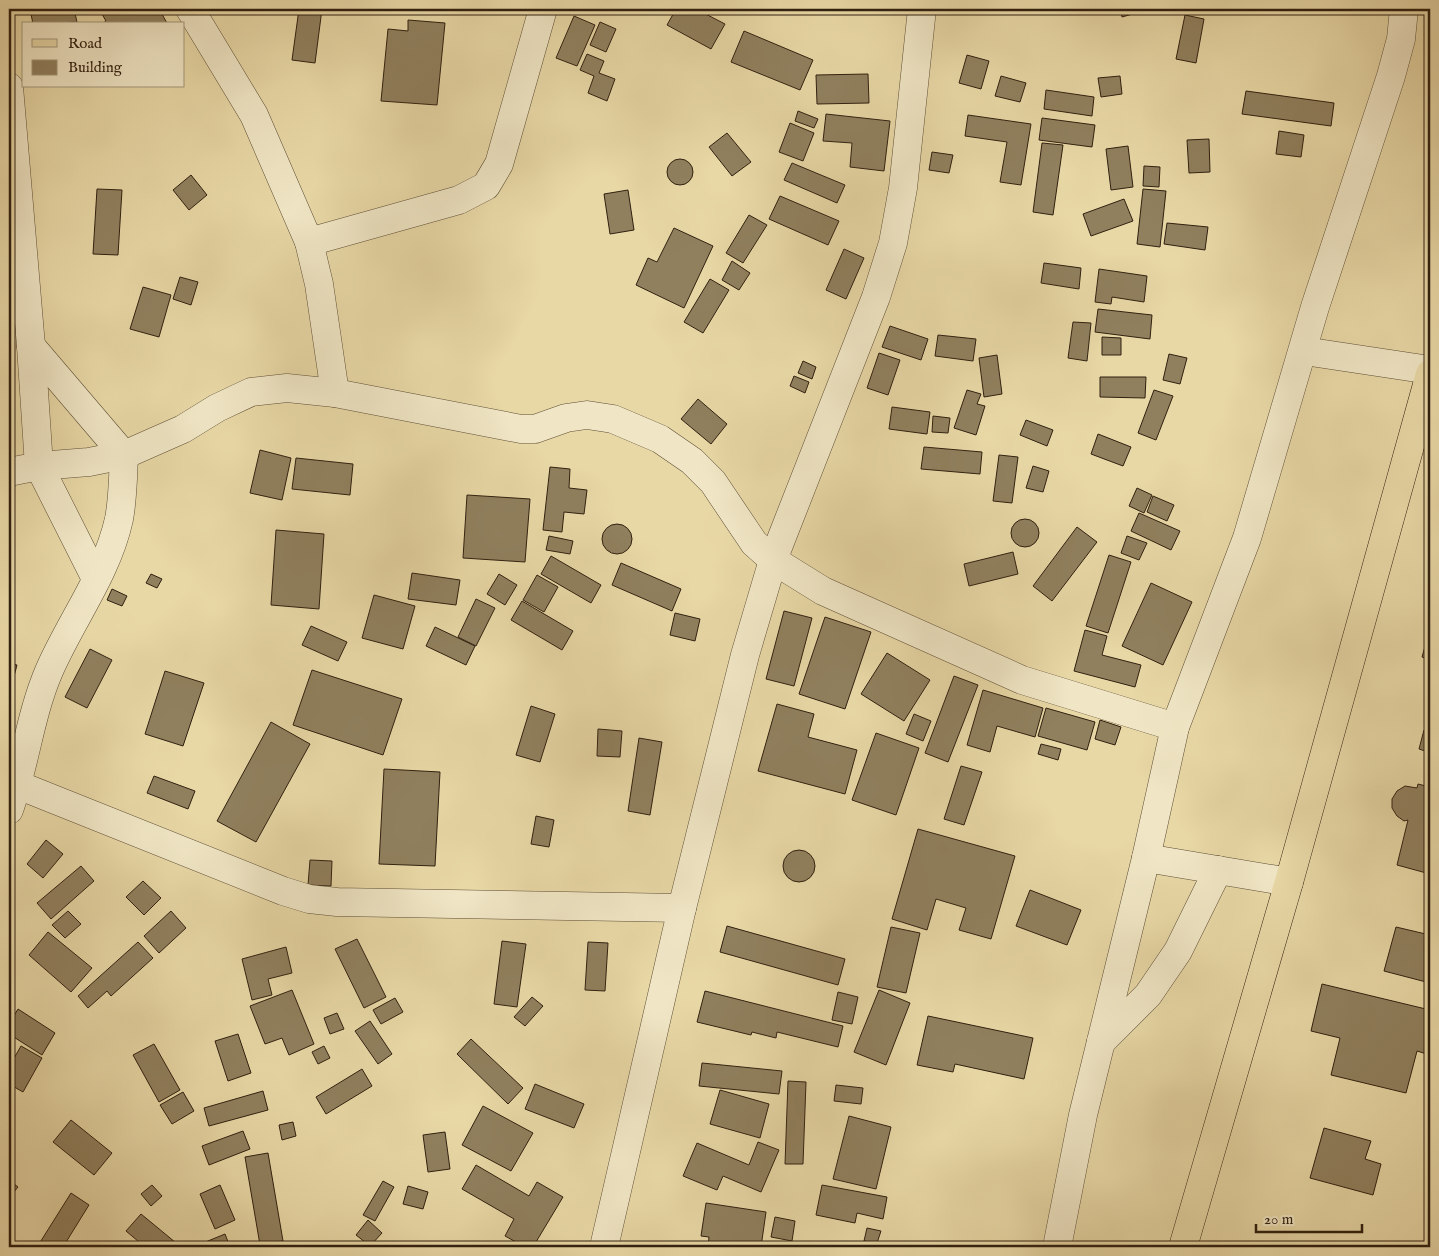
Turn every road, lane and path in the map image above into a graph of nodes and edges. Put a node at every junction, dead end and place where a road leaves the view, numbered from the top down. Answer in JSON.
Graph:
{"nodes":[{"id":1,"x":190,"y":9,"type":"edge"},
{"id":2,"x":543,"y":9,"type":"edge"},
{"id":3,"x":922,"y":9,"type":"edge"},
{"id":4,"x":1404,"y":9,"type":"edge"},
{"id":5,"x":9,"y":87,"type":"edge"},
{"id":6,"x":309,"y":242,"type":"junction"},
{"id":7,"x":31,"y":346,"type":"junction"},
{"id":8,"x":1304,"y":352,"type":"junction"},
{"id":9,"x":1430,"y":370,"type":"edge"},
{"id":10,"x":1430,"y":374,"type":"edge"},
{"id":11,"x":335,"y":393,"type":"junction"},
{"id":12,"x":124,"y":455,"type":"junction"},
{"id":13,"x":39,"y":466,"type":"junction"},
{"id":14,"x":9,"y":472,"type":"edge"},
{"id":15,"x":773,"y":560,"type":"junction"},
{"id":16,"x":96,"y":579,"type":"junction"},
{"id":17,"x":1175,"y":727,"type":"junction"},
{"id":18,"x":13,"y":797,"type":"edge"},
{"id":19,"x":1146,"y":858,"type":"junction"},
{"id":20,"x":1218,"y":870,"type":"junction"},
{"id":21,"x":1289,"y":882,"type":"junction"},
{"id":22,"x":682,"y":908,"type":"junction"},
{"id":23,"x":1102,"y":1042,"type":"junction"},
{"id":24,"x":604,"y":1247,"type":"edge"},
{"id":25,"x":1057,"y":1247,"type":"edge"},
{"id":26,"x":1182,"y":1247,"type":"edge"}],
"edges":[{"from":1,"to":6,"type":"street"},
{"from":2,"to":6,"type":"street"},
{"from":3,"to":15,"type":"street"},
{"from":4,"to":8,"type":"street"},
{"from":5,"to":7,"type":"street"},
{"from":6,"to":11,"type":"street"},
{"from":7,"to":12,"type":"street"},
{"from":7,"to":13,"type":"street"},
{"from":8,"to":9,"type":"street"},
{"from":8,"to":17,"type":"street"},
{"from":10,"to":21,"type":"main road"},
{"from":11,"to":12,"type":"street"},
{"from":11,"to":15,"type":"street"},
{"from":12,"to":13,"type":"street"},
{"from":12,"to":16,"type":"street"},
{"from":13,"to":14,"type":"street"},
{"from":13,"to":16,"type":"street"},
{"from":15,"to":17,"type":"street"},
{"from":15,"to":22,"type":"street"},
{"from":16,"to":18,"type":"street"},
{"from":17,"to":19,"type":"street"},
{"from":18,"to":22,"type":"street"},
{"from":19,"to":20,"type":"street"},
{"from":19,"to":23,"type":"street"},
{"from":20,"to":21,"type":"street"},
{"from":20,"to":23,"type":"street"},
{"from":21,"to":26,"type":"main road"},
{"from":22,"to":24,"type":"street"},
{"from":23,"to":25,"type":"street"}]}
